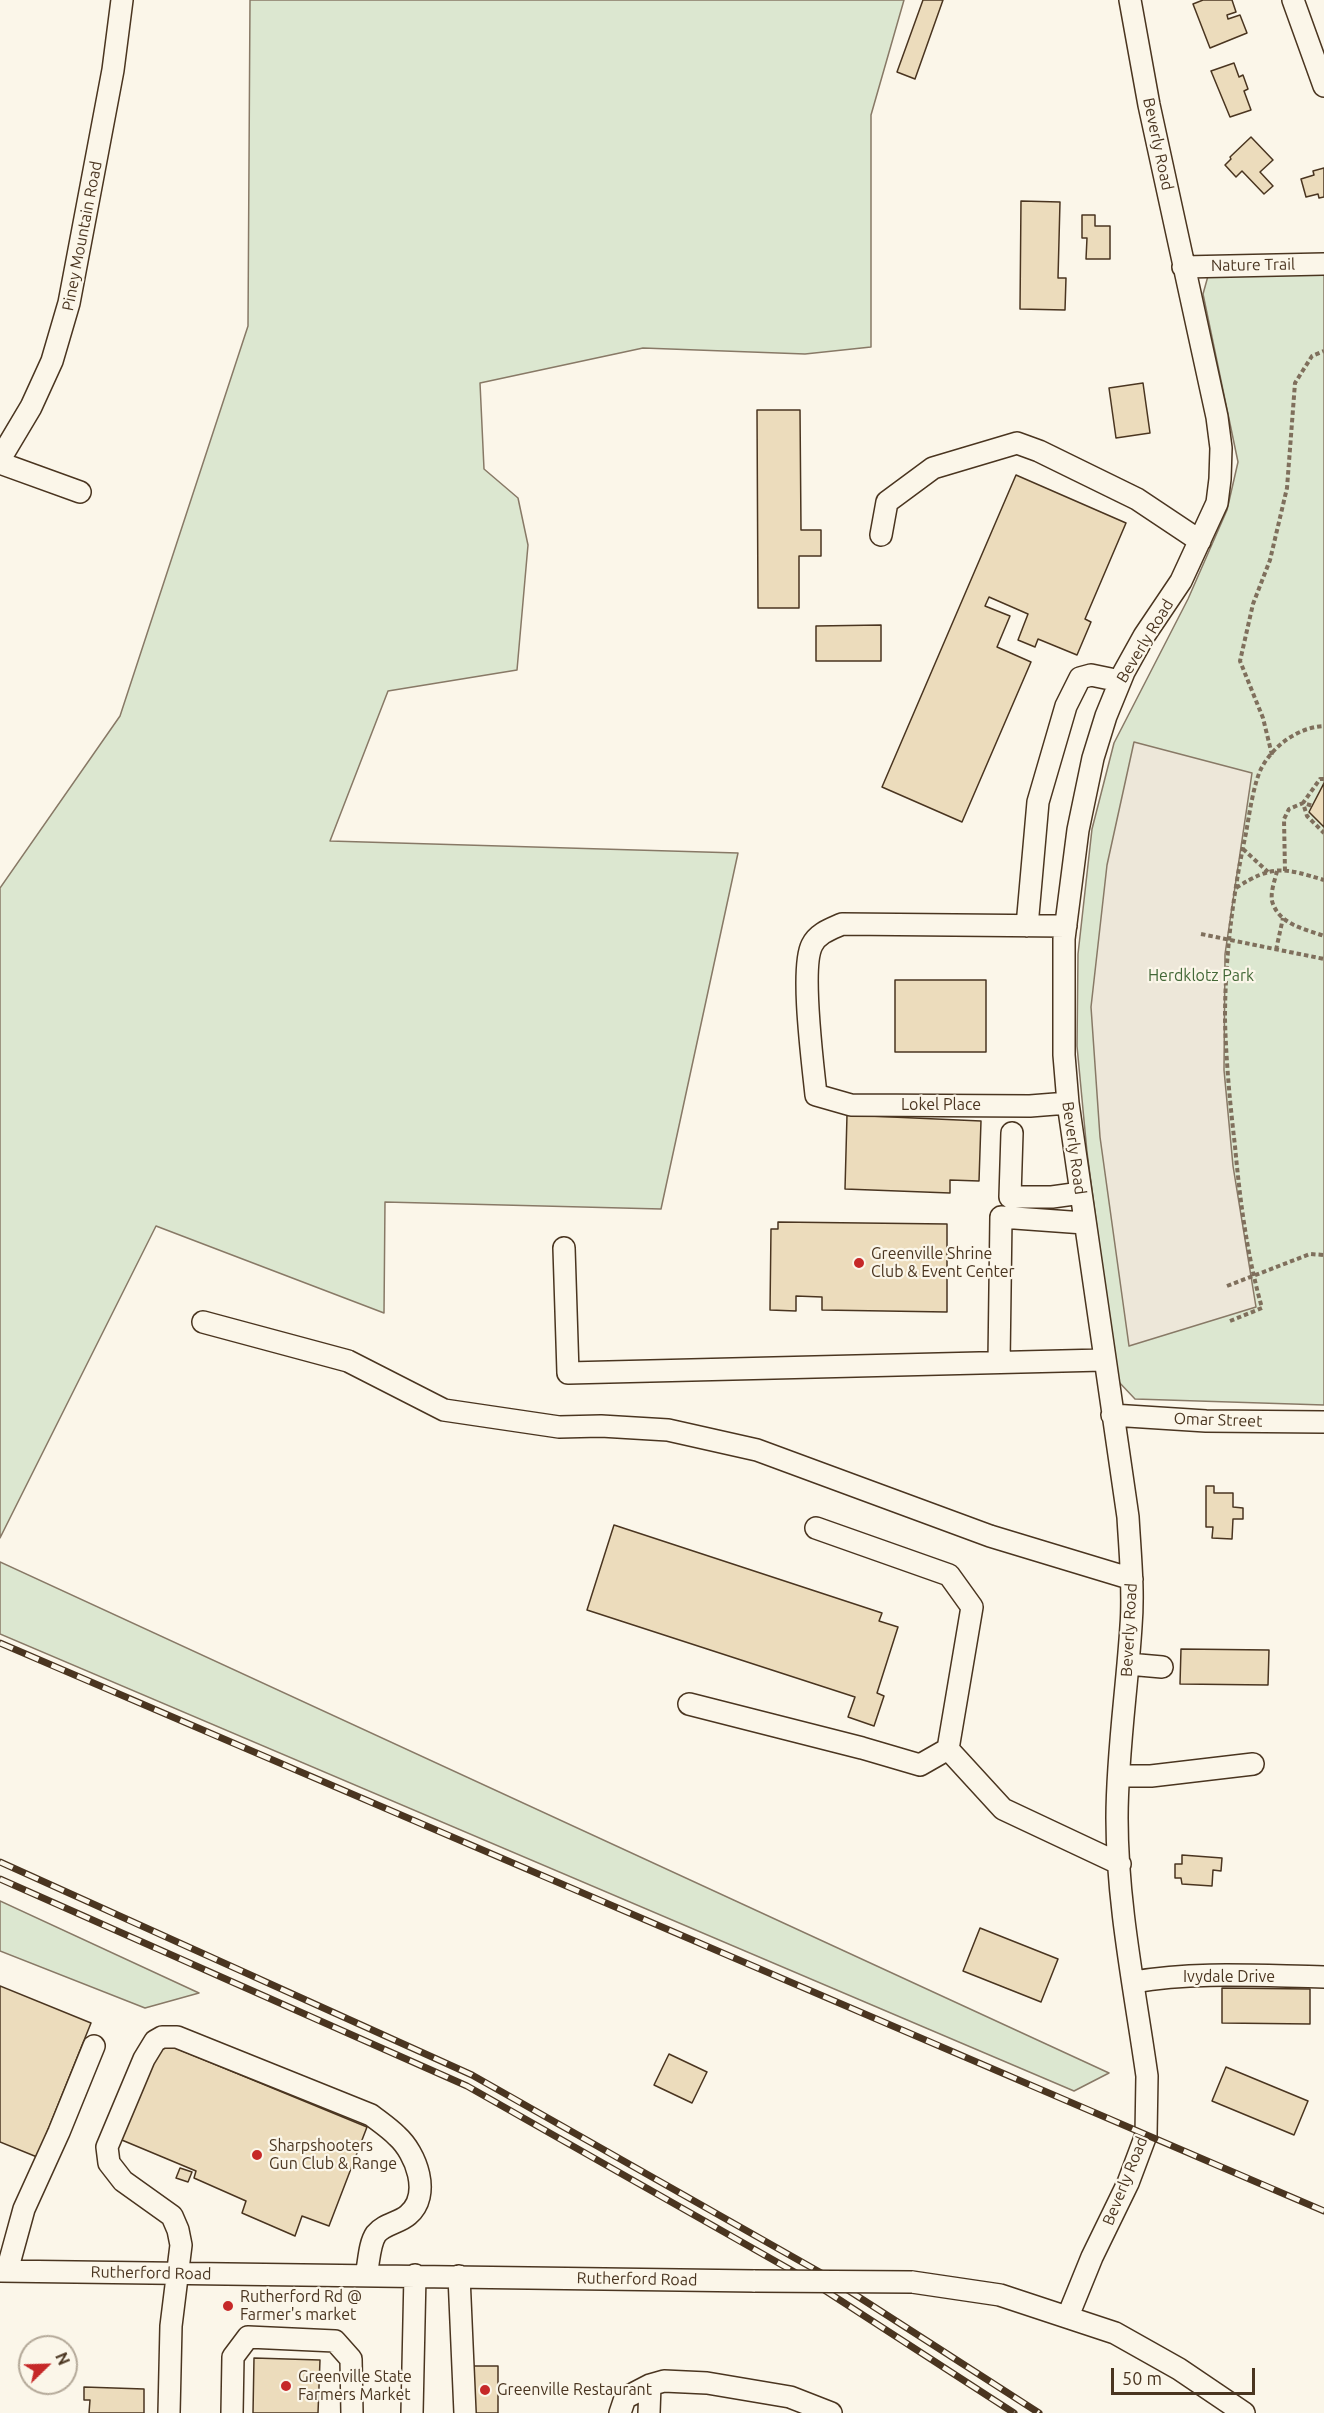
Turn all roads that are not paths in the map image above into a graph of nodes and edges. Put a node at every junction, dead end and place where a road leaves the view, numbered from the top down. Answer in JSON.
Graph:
{"nodes":[{"id":1,"x":122,"y":0,"type":"edge"},
{"id":2,"x":1130,"y":0,"type":"edge"},
{"id":3,"x":1293,"y":0,"type":"edge"},
{"id":4,"x":1324,"y":86,"type":"edge"},
{"id":5,"x":1324,"y":264,"type":"edge"},
{"id":6,"x":1183,"y":267,"type":"junction"},
{"id":7,"x":0,"y":461,"type":"edge"},
{"id":8,"x":80,"y":492,"type":"dead end"},
{"id":9,"x":881,"y":535,"type":"dead end"},
{"id":10,"x":1200,"y":541,"type":"junction"},
{"id":11,"x":1120,"y":681,"type":"junction"},
{"id":12,"x":1027,"y":926,"type":"junction"},
{"id":13,"x":1066,"y":926,"type":"junction"},
{"id":14,"x":1068,"y":1103,"type":"junction"},
{"id":15,"x":1012,"y":1133,"type":"dead end"},
{"id":16,"x":1081,"y":1193,"type":"junction"},
{"id":17,"x":1084,"y":1223,"type":"junction"},
{"id":18,"x":564,"y":1248,"type":"dead end"},
{"id":19,"x":203,"y":1322,"type":"dead end"},
{"id":20,"x":1103,"y":1360,"type":"junction"},
{"id":21,"x":999,"y":1362,"type":"junction"},
{"id":22,"x":1112,"y":1414,"type":"junction"},
{"id":23,"x":1324,"y":1422,"type":"edge"},
{"id":24,"x":816,"y":1528,"type":"dead end"},
{"id":25,"x":1132,"y":1579,"type":"junction"},
{"id":26,"x":1128,"y":1664,"type":"junction"},
{"id":27,"x":1162,"y":1667,"type":"dead end"},
{"id":28,"x":689,"y":1704,"type":"dead end"},
{"id":29,"x":948,"y":1749,"type":"junction"},
{"id":30,"x":1253,"y":1764,"type":"dead end"},
{"id":31,"x":1119,"y":1776,"type":"junction"},
{"id":32,"x":1120,"y":1864,"type":"junction"},
{"id":33,"x":1324,"y":1977,"type":"edge"},
{"id":34,"x":1134,"y":1982,"type":"junction"},
{"id":35,"x":94,"y":2046,"type":"dead end"},
{"id":36,"x":4,"y":2271,"type":"edge"},
{"id":37,"x":178,"y":2274,"type":"junction"},
{"id":38,"x":366,"y":2275,"type":"junction"},
{"id":39,"x":415,"y":2275,"type":"junction"},
{"id":40,"x":459,"y":2276,"type":"junction"},
{"id":41,"x":1068,"y":2316,"type":"junction"},
{"id":42,"x":650,"y":2385,"type":"junction"},
{"id":43,"x":169,"y":2413,"type":"edge"},
{"id":44,"x":232,"y":2413,"type":"edge"},
{"id":45,"x":352,"y":2413,"type":"edge"},
{"id":46,"x":412,"y":2413,"type":"edge"},
{"id":47,"x":465,"y":2413,"type":"edge"},
{"id":48,"x":620,"y":2413,"type":"edge"},
{"id":49,"x":649,"y":2413,"type":"edge"},
{"id":50,"x":831,"y":2413,"type":"edge"},
{"id":51,"x":1244,"y":2413,"type":"edge"}],
"edges":[{"from":1,"to":7,"type":"street","name":"Piney Mountain Road"},
{"from":2,"to":6,"type":"street","name":"Beverly Road"},
{"from":3,"to":4,"type":"street"},
{"from":5,"to":6,"type":"street","name":"Nature Trail"},
{"from":6,"to":10,"type":"street","name":"Beverly Road"},
{"from":7,"to":8,"type":"street"},
{"from":9,"to":10,"type":"street"},
{"from":10,"to":11,"type":"street","name":"Beverly Road"},
{"from":11,"to":12,"type":"street"},
{"from":11,"to":13,"type":"street","name":"Beverly Road"},
{"from":12,"to":13,"type":"street"},
{"from":12,"to":14,"type":"street","name":"Lokel Place"},
{"from":13,"to":14,"type":"street","name":"Beverly Road"},
{"from":14,"to":16,"type":"street","name":"Beverly Road"},
{"from":15,"to":16,"type":"street"},
{"from":16,"to":17,"type":"street","name":"Beverly Road"},
{"from":17,"to":20,"type":"street","name":"Beverly Road"},
{"from":17,"to":21,"type":"street"},
{"from":18,"to":21,"type":"street"},
{"from":19,"to":25,"type":"street"},
{"from":20,"to":21,"type":"street"},
{"from":20,"to":22,"type":"street","name":"Beverly Road"},
{"from":22,"to":23,"type":"street","name":"Omar Street"},
{"from":22,"to":25,"type":"street","name":"Beverly Road"},
{"from":24,"to":29,"type":"street"},
{"from":25,"to":26,"type":"street","name":"Beverly Road"},
{"from":26,"to":27,"type":"street"},
{"from":26,"to":31,"type":"street","name":"Beverly Road"},
{"from":28,"to":29,"type":"street"},
{"from":29,"to":32,"type":"street"},
{"from":30,"to":31,"type":"street"},
{"from":31,"to":32,"type":"street","name":"Beverly Road"},
{"from":32,"to":34,"type":"street","name":"Beverly Road"},
{"from":33,"to":34,"type":"street","name":"Ivydale Drive"},
{"from":34,"to":41,"type":"street","name":"Beverly Road"},
{"from":35,"to":36,"type":"street"},
{"from":36,"to":37,"type":"street","name":"Rutherford Road"},
{"from":37,"to":38,"type":"street","name":"Rutherford Road"},
{"from":37,"to":38,"type":"street"},
{"from":37,"to":43,"type":"street"},
{"from":38,"to":39,"type":"street","name":"Rutherford Road"},
{"from":39,"to":40,"type":"street","name":"Rutherford Road"},
{"from":39,"to":46,"type":"street"},
{"from":40,"to":41,"type":"street","name":"Rutherford Road","bridge":true},
{"from":40,"to":47,"type":"street"},
{"from":41,"to":51,"type":"street","name":"Rutherford Road"},
{"from":42,"to":48,"type":"street"},
{"from":42,"to":49,"type":"street"},
{"from":42,"to":50,"type":"street"},
{"from":44,"to":45,"type":"street"}]}
